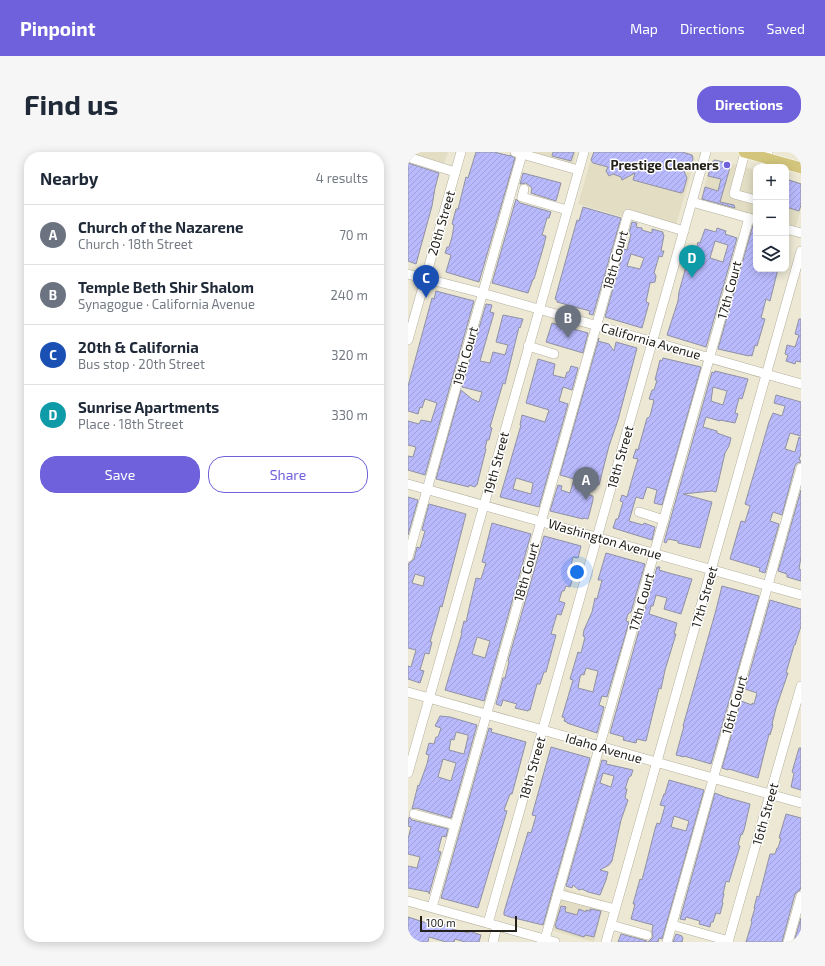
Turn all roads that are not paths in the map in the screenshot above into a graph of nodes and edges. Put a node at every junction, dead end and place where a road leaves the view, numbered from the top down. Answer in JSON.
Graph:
{"nodes":[{"id":1,"x":461,"y":152,"type":"edge"},
{"id":2,"x":584,"y":152,"type":"edge"},
{"id":3,"x":706,"y":152,"type":"edge"},
{"id":4,"x":745,"y":152,"type":"edge"},
{"id":5,"x":519,"y":153,"type":"edge"},
{"id":6,"x":542,"y":156,"type":"edge"},
{"id":7,"x":408,"y":157,"type":"edge"},
{"id":8,"x":766,"y":159,"type":"edge"},
{"id":9,"x":801,"y":168,"type":"edge"},
{"id":10,"x":578,"y":170,"type":"junction"},
{"id":11,"x":456,"y":172,"type":"junction"},
{"id":12,"x":524,"y":189,"type":"dead end"},
{"id":13,"x":753,"y":199,"type":"edge"},
{"id":14,"x":692,"y":202,"type":"junction"},
{"id":15,"x":567,"y":210,"type":"junction"},
{"id":16,"x":752,"y":219,"type":"edge"},
{"id":17,"x":789,"y":230,"type":"edge"},
{"id":18,"x":684,"y":231,"type":"junction"},
{"id":19,"x":801,"y":233,"type":"edge"},
{"id":20,"x":801,"y":251,"type":"edge"},
{"id":21,"x":408,"y":274,"type":"edge"},
{"id":22,"x":426,"y":279,"type":"junction"},
{"id":23,"x":482,"y":293,"type":"junction"},
{"id":24,"x":540,"y":310,"type":"junction"},
{"id":25,"x":596,"y":326,"type":"junction"},
{"id":26,"x":408,"y":340,"type":"edge"},
{"id":27,"x":653,"y":342,"type":"junction"},
{"id":28,"x":528,"y":346,"type":"junction"},
{"id":29,"x":554,"y":354,"type":"dead end"},
{"id":30,"x":710,"y":358,"type":"junction"},
{"id":31,"x":767,"y":375,"type":"junction"},
{"id":32,"x":801,"y":384,"type":"edge"},
{"id":33,"x":801,"y":468,"type":"edge"},
{"id":34,"x":408,"y":484,"type":"edge"},
{"id":35,"x":427,"y":489,"type":"junction"},
{"id":36,"x":484,"y":505,"type":"junction"},
{"id":37,"x":639,"y":512,"type":"dead end"},
{"id":38,"x":664,"y":520,"type":"junction"},
{"id":39,"x":541,"y":521,"type":"junction"},
{"id":40,"x":597,"y":537,"type":"junction"},
{"id":41,"x":654,"y":553,"type":"junction"},
{"id":42,"x":408,"y":558,"type":"edge"},
{"id":43,"x":711,"y":569,"type":"junction"},
{"id":44,"x":768,"y":585,"type":"junction"},
{"id":45,"x":801,"y":595,"type":"edge"},
{"id":46,"x":801,"y":686,"type":"edge"},
{"id":47,"x":408,"y":692,"type":"edge"},
{"id":48,"x":429,"y":699,"type":"junction"},
{"id":49,"x":486,"y":714,"type":"junction"},
{"id":50,"x":543,"y":730,"type":"junction"},
{"id":51,"x":600,"y":747,"type":"junction"},
{"id":52,"x":658,"y":763,"type":"junction"},
{"id":53,"x":408,"y":773,"type":"edge"},
{"id":54,"x":713,"y":778,"type":"junction"},
{"id":55,"x":770,"y":794,"type":"junction"},
{"id":56,"x":801,"y":803,"type":"edge"},
{"id":57,"x":414,"y":814,"type":"dead end"},
{"id":58,"x":455,"y":825,"type":"junction"},
{"id":59,"x":558,"y":894,"type":"junction"},
{"id":60,"x":801,"y":896,"type":"edge"},
{"id":61,"x":408,"y":901,"type":"edge"},
{"id":62,"x":432,"y":907,"type":"junction"},
{"id":63,"x":615,"y":909,"type":"junction"},
{"id":64,"x":488,"y":923,"type":"junction"},
{"id":65,"x":611,"y":925,"type":"junction"},
{"id":66,"x":672,"y":925,"type":"junction"},
{"id":67,"x":497,"y":926,"type":"junction"},
{"id":68,"x":647,"y":935,"type":"dead end"},
{"id":69,"x":545,"y":939,"type":"junction"},
{"id":70,"x":728,"y":941,"type":"edge"},
{"id":71,"x":493,"y":942,"type":"edge"},
{"id":72,"x":555,"y":942,"type":"edge"},
{"id":73,"x":606,"y":942,"type":"edge"},
{"id":74,"x":667,"y":942,"type":"edge"},
{"id":75,"x":788,"y":942,"type":"edge"}],
"edges":[{"from":1,"to":11,"type":"street","name":"20th Street"},
{"from":2,"to":10,"type":"street","name":"19th Street"},
{"from":3,"to":14,"type":"street","name":"18th Street"},
{"from":4,"to":8,"type":"main road"},
{"from":4,"to":13,"type":"street"},
{"from":5,"to":6,"type":"street"},
{"from":5,"to":23,"type":"street","name":"19th Court"},
{"from":6,"to":10,"type":"street"},
{"from":7,"to":11,"type":"street"},
{"from":8,"to":9,"type":"main road"},
{"from":10,"to":15,"type":"street","name":"19th Street"},
{"from":11,"to":22,"type":"street","name":"20th Street"},
{"from":12,"to":15,"type":"street"},
{"from":14,"to":16,"type":"street"},
{"from":14,"to":18,"type":"street","name":"18th Street"},
{"from":15,"to":24,"type":"street","name":"19th Street"},
{"from":16,"to":30,"type":"street","name":"17th Court"},
{"from":17,"to":19,"type":"street"},
{"from":18,"to":25,"type":"street","name":"18th Court"},
{"from":18,"to":27,"type":"street","name":"18th Street"},
{"from":20,"to":31,"type":"street","name":"17th Street"},
{"from":21,"to":22,"type":"street","name":"California Avenue"},
{"from":22,"to":23,"type":"street","name":"California Avenue"},
{"from":22,"to":26,"type":"street","name":"20th Street"},
{"from":23,"to":24,"type":"street","name":"California Avenue"},
{"from":23,"to":35,"type":"street","name":"19th Court"},
{"from":24,"to":25,"type":"street","name":"California Avenue"},
{"from":24,"to":28,"type":"street","name":"19th Street"},
{"from":25,"to":27,"type":"street","name":"California Avenue"},
{"from":25,"to":39,"type":"street","name":"18th Court"},
{"from":27,"to":30,"type":"street","name":"California Avenue"},
{"from":27,"to":40,"type":"street","name":"18th Street"},
{"from":28,"to":29,"type":"street"},
{"from":28,"to":36,"type":"street","name":"19th Street"},
{"from":30,"to":31,"type":"street","name":"California Avenue"},
{"from":30,"to":38,"type":"street","name":"17th Court"},
{"from":31,"to":32,"type":"street","name":"California Avenue"},
{"from":31,"to":43,"type":"street","name":"17th Street"},
{"from":33,"to":44,"type":"street","name":"16th Court"},
{"from":34,"to":35,"type":"street","name":"Washington Avenue"},
{"from":35,"to":36,"type":"street","name":"Washington Avenue"},
{"from":35,"to":42,"type":"street","name":"19th Court"},
{"from":36,"to":39,"type":"street","name":"Washington Avenue"},
{"from":36,"to":48,"type":"street","name":"19th Street"},
{"from":37,"to":38,"type":"street"},
{"from":38,"to":41,"type":"street","name":"17th Court"},
{"from":39,"to":40,"type":"street","name":"Washington Avenue"},
{"from":39,"to":49,"type":"street","name":"18th Court"},
{"from":40,"to":41,"type":"street","name":"Washington Avenue"},
{"from":40,"to":50,"type":"street","name":"18th Street"},
{"from":41,"to":43,"type":"street","name":"Washington Avenue"},
{"from":41,"to":51,"type":"street","name":"17th Court"},
{"from":43,"to":44,"type":"street","name":"Washington Avenue"},
{"from":43,"to":52,"type":"street","name":"17th Street"},
{"from":44,"to":45,"type":"street","name":"Washington Avenue"},
{"from":44,"to":54,"type":"street","name":"16th Court"},
{"from":46,"to":55,"type":"street","name":"16th Street"},
{"from":47,"to":48,"type":"street","name":"Idaho Avenue"},
{"from":48,"to":49,"type":"street","name":"Idaho Avenue"},
{"from":48,"to":53,"type":"street","name":"19th Street"},
{"from":49,"to":50,"type":"street","name":"Idaho Avenue"},
{"from":49,"to":58,"type":"street","name":"18th Court"},
{"from":50,"to":51,"type":"street","name":"Idaho Avenue"},
{"from":50,"to":64,"type":"street","name":"18th Street"},
{"from":51,"to":52,"type":"street","name":"Idaho Avenue"},
{"from":51,"to":59,"type":"street","name":"17th Court"},
{"from":52,"to":54,"type":"street","name":"Idaho Avenue"},
{"from":52,"to":63,"type":"street","name":"17th Street"},
{"from":54,"to":55,"type":"street","name":"Idaho Avenue"},
{"from":54,"to":66,"type":"street","name":"16th Court"},
{"from":55,"to":56,"type":"street","name":"Idaho Avenue"},
{"from":55,"to":70,"type":"street","name":"16th Street"},
{"from":57,"to":58,"type":"street"},
{"from":58,"to":62,"type":"street","name":"18th Court"},
{"from":59,"to":63,"type":"street"},
{"from":59,"to":69,"type":"street","name":"17th Court"},
{"from":60,"to":75,"type":"street"},
{"from":61,"to":62,"type":"street"},
{"from":62,"to":64,"type":"street"},
{"from":63,"to":65,"type":"street","name":"17th Street"},
{"from":64,"to":67,"type":"street"},
{"from":65,"to":68,"type":"street"},
{"from":65,"to":73,"type":"street","name":"17th Street"},
{"from":66,"to":70,"type":"street"},
{"from":66,"to":74,"type":"street","name":"16th Court"},
{"from":67,"to":69,"type":"street"},
{"from":67,"to":71,"type":"street"},
{"from":69,"to":72,"type":"street"}]}
